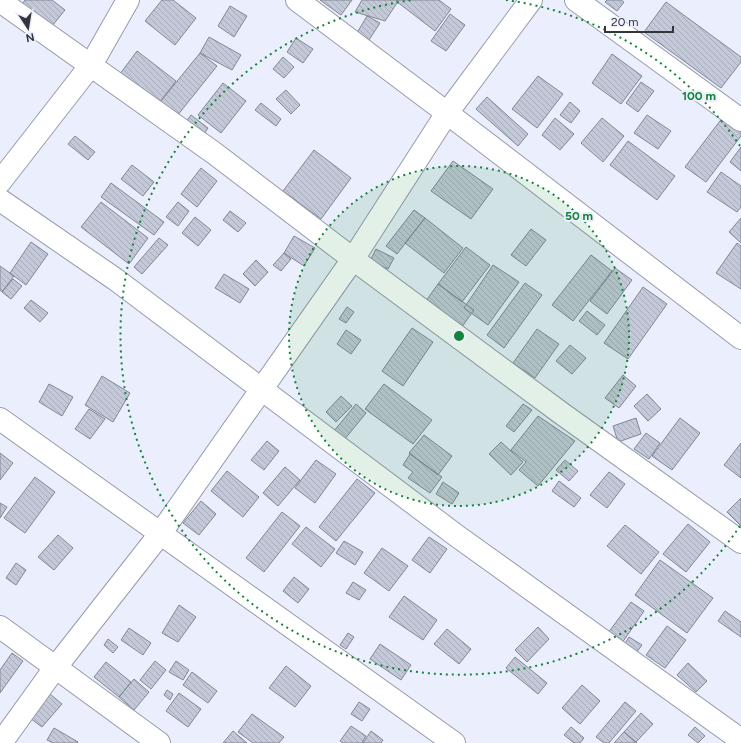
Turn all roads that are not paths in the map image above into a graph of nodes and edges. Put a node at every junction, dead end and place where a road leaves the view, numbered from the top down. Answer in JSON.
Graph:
{"nodes":[{"id":1,"x":128,"y":0,"type":"edge"},
{"id":2,"x":296,"y":0,"type":"edge"},
{"id":3,"x":531,"y":0,"type":"edge"},
{"id":4,"x":576,"y":0,"type":"edge"},
{"id":5,"x":0,"y":1,"type":"edge"},
{"id":6,"x":91,"y":65,"type":"junction"},
{"id":7,"x":447,"y":113,"type":"junction"},
{"id":8,"x":741,"y":120,"type":"edge"},
{"id":9,"x":0,"y":182,"type":"edge"},
{"id":10,"x":0,"y":200,"type":"edge"},
{"id":11,"x":353,"y":259,"type":"junction"},
{"id":12,"x":741,"y":338,"type":"edge"},
{"id":13,"x":262,"y":389,"type":"junction"},
{"id":14,"x":0,"y":419,"type":"edge"},
{"id":15,"x":160,"y":534,"type":"junction"},
{"id":16,"x":741,"y":542,"type":"edge"},
{"id":17,"x":0,"y":627,"type":"edge"},
{"id":18,"x":55,"y":668,"type":"junction"},
{"id":19,"x":740,"y":740,"type":"edge"},
{"id":20,"x":1,"y":743,"type":"edge"},
{"id":21,"x":159,"y":743,"type":"edge"},
{"id":22,"x":454,"y":743,"type":"edge"}],
"edges":[{"from":1,"to":6,"type":"street"},
{"from":2,"to":7,"type":"street"},
{"from":3,"to":7,"type":"street"},
{"from":4,"to":8,"type":"street"},
{"from":5,"to":6,"type":"street"},
{"from":6,"to":9,"type":"street"},
{"from":6,"to":11,"type":"street"},
{"from":7,"to":11,"type":"street"},
{"from":7,"to":12,"type":"street"},
{"from":10,"to":13,"type":"street"},
{"from":11,"to":13,"type":"street"},
{"from":11,"to":16,"type":"street"},
{"from":13,"to":15,"type":"street"},
{"from":13,"to":19,"type":"street"},
{"from":14,"to":15,"type":"street"},
{"from":15,"to":18,"type":"street"},
{"from":15,"to":22,"type":"street"},
{"from":17,"to":18,"type":"street"},
{"from":18,"to":20,"type":"street"},
{"from":18,"to":21,"type":"street"}]}
